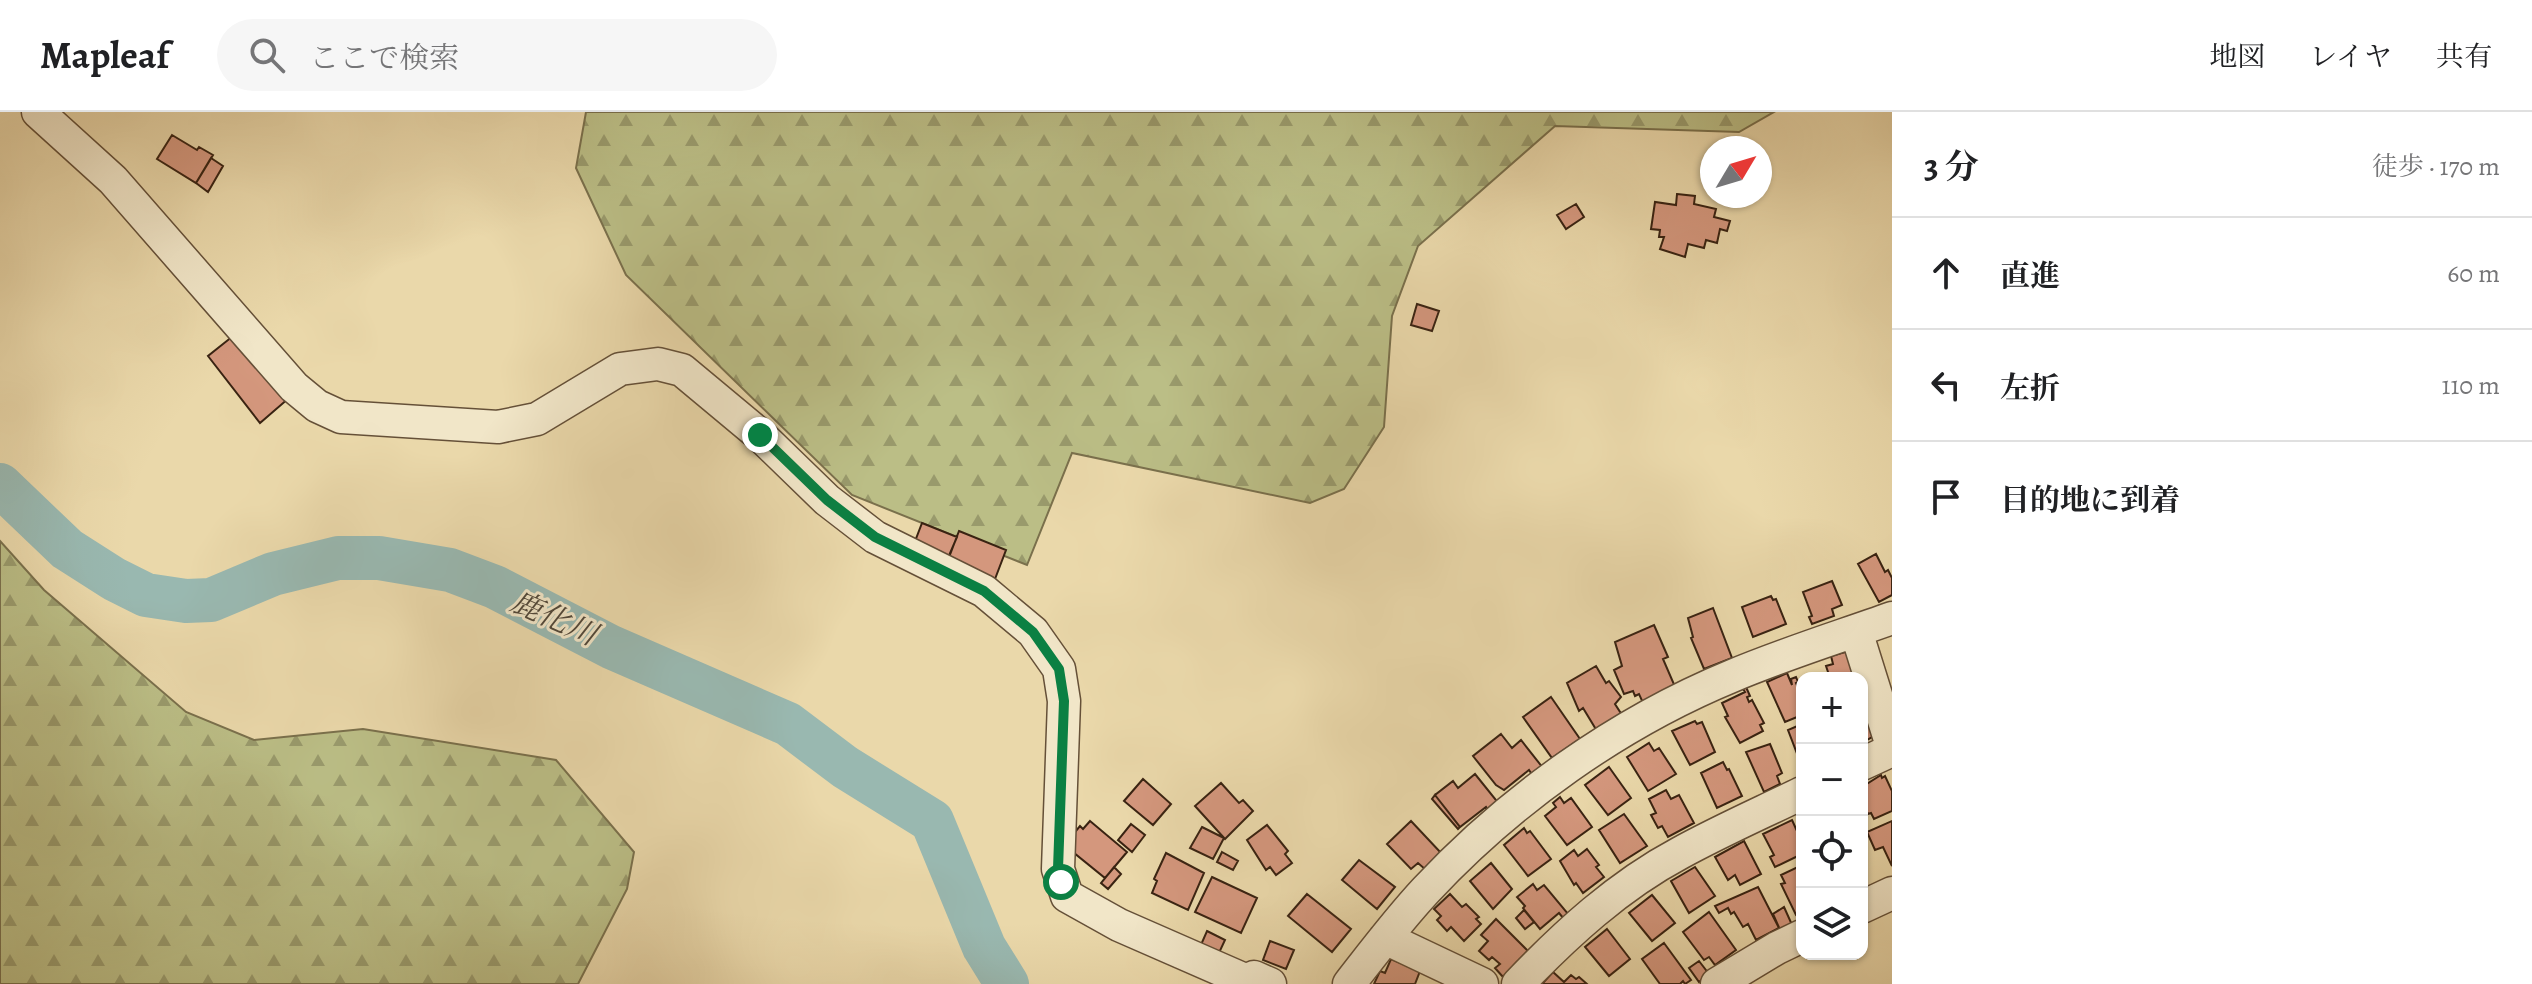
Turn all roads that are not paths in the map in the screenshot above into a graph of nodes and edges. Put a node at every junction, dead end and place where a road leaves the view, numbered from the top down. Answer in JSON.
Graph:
{"nodes":[{"id":1,"x":38,"y":112,"type":"edge"},
{"id":2,"x":1892,"y":618,"type":"edge"},
{"id":3,"x":1856,"y":631,"type":"junction"},
{"id":4,"x":1892,"y":748,"type":"edge"},
{"id":5,"x":1868,"y":761,"type":"edge"},
{"id":6,"x":1796,"y":796,"type":"edge"},
{"id":7,"x":1892,"y":893,"type":"edge"},
{"id":8,"x":1868,"y":904,"type":"edge"},
{"id":9,"x":1385,"y":938,"type":"junction"},
{"id":10,"x":1796,"y":940,"type":"edge"},
{"id":11,"x":1737,"y":980,"type":"edge"},
{"id":12,"x":1270,"y":984,"type":"edge"},
{"id":13,"x":1349,"y":984,"type":"edge"},
{"id":14,"x":1482,"y":984,"type":"edge"},
{"id":15,"x":1518,"y":984,"type":"edge"}],
"edges":[{"from":1,"to":12,"type":"street"},
{"from":2,"to":3,"type":"street"},
{"from":3,"to":4,"type":"street"},
{"from":3,"to":9,"type":"street"},
{"from":4,"to":5,"type":"street"},
{"from":6,"to":15,"type":"street"},
{"from":7,"to":8,"type":"street"},
{"from":9,"to":13,"type":"street"},
{"from":9,"to":14,"type":"street"},
{"from":10,"to":11,"type":"street"}]}
